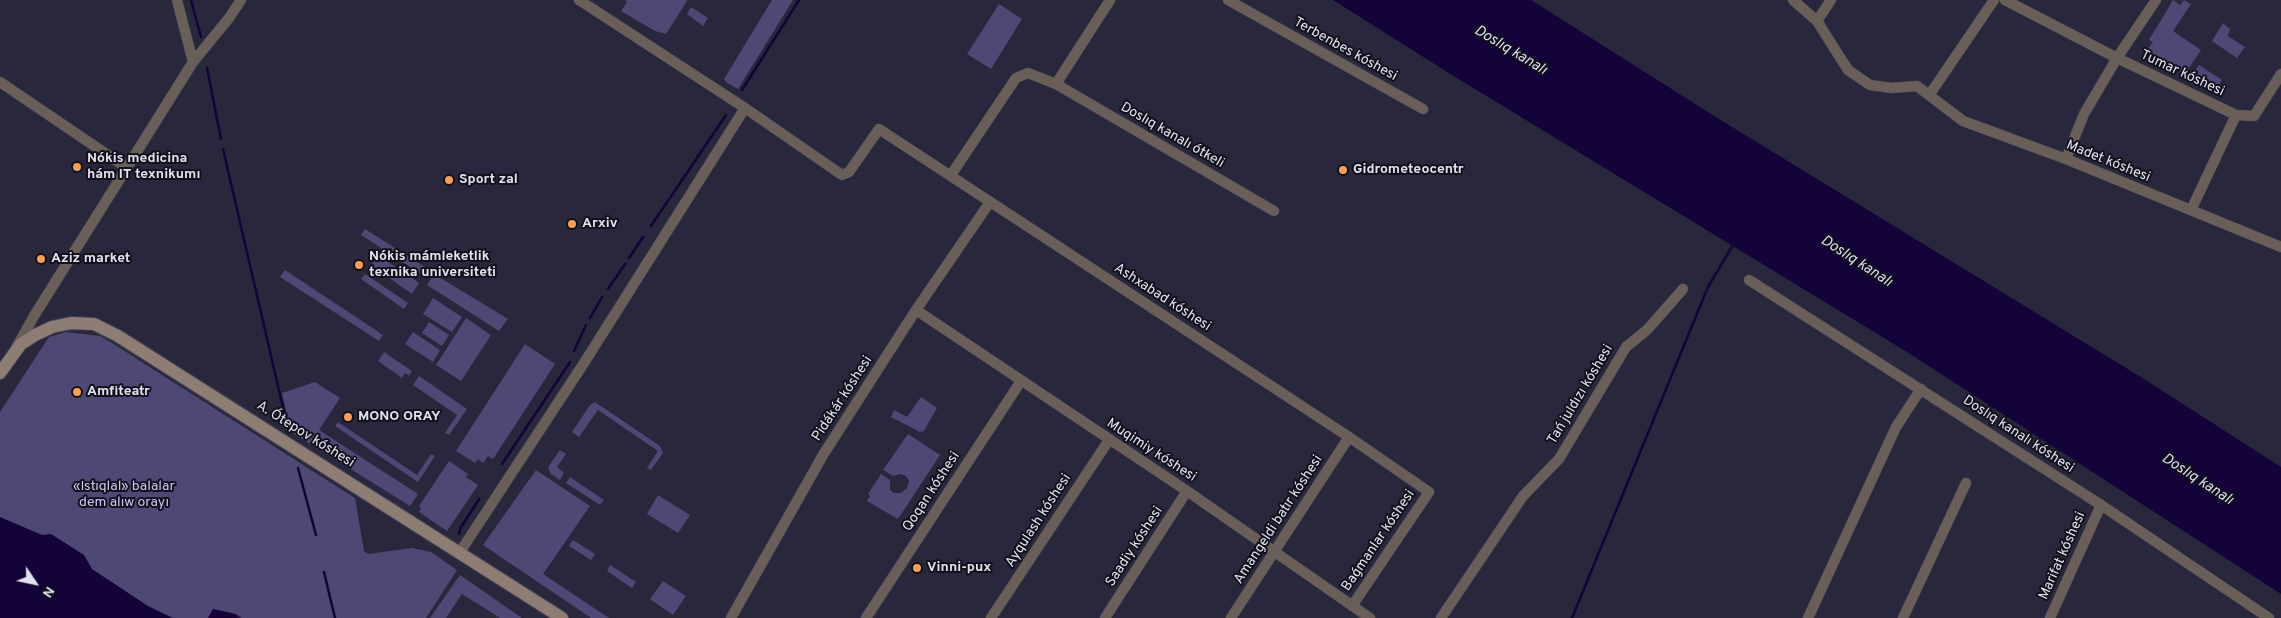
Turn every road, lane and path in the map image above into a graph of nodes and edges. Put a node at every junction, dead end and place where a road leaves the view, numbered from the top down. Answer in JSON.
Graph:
{"nodes":[{"id":1,"x":177,"y":0,"type":"edge"},
{"id":2,"x":240,"y":0,"type":"edge"},
{"id":3,"x":579,"y":0,"type":"edge"},
{"id":4,"x":1110,"y":0,"type":"edge"},
{"id":5,"x":1228,"y":0,"type":"edge"},
{"id":6,"x":1793,"y":0,"type":"edge"},
{"id":7,"x":1831,"y":0,"type":"edge"},
{"id":8,"x":1994,"y":0,"type":"edge"},
{"id":9,"x":2005,"y":0,"type":"edge"},
{"id":10,"x":2156,"y":0,"type":"edge"},
{"id":11,"x":1817,"y":21,"type":"junction"},
{"id":12,"x":2116,"y":58,"type":"junction"},
{"id":13,"x":193,"y":62,"type":"junction"},
{"id":14,"x":2281,"y":74,"type":"edge"},
{"id":15,"x":0,"y":82,"type":"edge"},
{"id":16,"x":1056,"y":84,"type":"junction"},
{"id":17,"x":1930,"y":94,"type":"junction"},
{"id":18,"x":745,"y":108,"type":"junction"},
{"id":19,"x":1423,"y":109,"type":"dead end"},
{"id":20,"x":2236,"y":115,"type":"junction"},
{"id":21,"x":2066,"y":159,"type":"junction"},
{"id":22,"x":127,"y":168,"type":"junction"},
{"id":23,"x":951,"y":175,"type":"junction"},
{"id":24,"x":990,"y":202,"type":"junction"},
{"id":25,"x":2191,"y":210,"type":"junction"},
{"id":26,"x":1274,"y":211,"type":"dead end"},
{"id":27,"x":2281,"y":248,"type":"edge"},
{"id":28,"x":1749,"y":280,"type":"dead end"},
{"id":29,"x":1683,"y":289,"type":"dead end"},
{"id":30,"x":916,"y":310,"type":"junction"},
{"id":31,"x":34,"y":316,"type":"junction"},
{"id":32,"x":52,"y":327,"type":"junction"},
{"id":33,"x":18,"y":348,"type":"junction"},
{"id":34,"x":0,"y":373,"type":"edge"},
{"id":35,"x":1021,"y":381,"type":"junction"},
{"id":36,"x":1921,"y":389,"type":"junction"},
{"id":37,"x":1349,"y":437,"type":"junction"},
{"id":38,"x":1109,"y":440,"type":"junction"},
{"id":39,"x":1966,"y":483,"type":"dead end"},
{"id":40,"x":1187,"y":491,"type":"junction"},
{"id":41,"x":1429,"y":492,"type":"joint"},
{"id":42,"x":2101,"y":505,"type":"junction"},
{"id":43,"x":460,"y":552,"type":"junction"},
{"id":44,"x":1276,"y":552,"type":"junction"},
{"id":45,"x":1352,"y":606,"type":"junction"},
{"id":46,"x":562,"y":618,"type":"edge"},
{"id":47,"x":731,"y":618,"type":"edge"},
{"id":48,"x":866,"y":618,"type":"edge"},
{"id":49,"x":991,"y":618,"type":"edge"},
{"id":50,"x":1105,"y":618,"type":"edge"},
{"id":51,"x":1232,"y":618,"type":"edge"},
{"id":52,"x":1370,"y":618,"type":"edge"},
{"id":53,"x":1441,"y":618,"type":"edge"},
{"id":54,"x":1808,"y":618,"type":"edge"},
{"id":55,"x":1904,"y":618,"type":"edge"},
{"id":56,"x":2050,"y":618,"type":"edge"},
{"id":57,"x":2269,"y":618,"type":"edge"}],
"edges":[{"from":1,"to":13,"type":"street"},
{"from":2,"to":13,"type":"street"},
{"from":3,"to":18,"type":"street"},
{"from":4,"to":16,"type":"street"},
{"from":5,"to":19,"type":"street","name":"Terbenbes kóshesi"},
{"from":6,"to":11,"type":"street"},
{"from":7,"to":11,"type":"street"},
{"from":8,"to":17,"type":"street"},
{"from":9,"to":12,"type":"street","name":"Tumar kóshesi"},
{"from":10,"to":12,"type":"street"},
{"from":11,"to":17,"type":"street"},
{"from":12,"to":20,"type":"street","name":"Tumar kóshesi"},
{"from":12,"to":21,"type":"street"},
{"from":13,"to":22,"type":"street"},
{"from":14,"to":20,"type":"street"},
{"from":15,"to":22,"type":"street"},
{"from":16,"to":23,"type":"street"},
{"from":16,"to":26,"type":"street","name":"Doslıq kanalı ótkeli"},
{"from":17,"to":21,"type":"street","name":"Madet kóshesi"},
{"from":18,"to":23,"type":"street","name":"Ashxabad kóshesi"},
{"from":18,"to":43,"type":"street"},
{"from":20,"to":25,"type":"street"},
{"from":21,"to":25,"type":"street","name":"Madet kóshesi"},
{"from":22,"to":31,"type":"street"},
{"from":23,"to":24,"type":"street","name":"Ashxabad kóshesi"},
{"from":24,"to":30,"type":"street","name":"Pidákár kóshesi"},
{"from":24,"to":37,"type":"street","name":"Ashxabad kóshesi"},
{"from":25,"to":27,"type":"street","name":"Madet kóshesi"},
{"from":28,"to":36,"type":"street","name":"Doslıq kanalı kóshesi"},
{"from":29,"to":53,"type":"street","name":"Tań juldızı kóshesi"},
{"from":30,"to":35,"type":"street","name":"Muqimiy kóshesi"},
{"from":30,"to":47,"type":"street","name":"Pidákár kóshesi"},
{"from":31,"to":32,"type":"street"},
{"from":31,"to":33,"type":"street"},
{"from":32,"to":33,"type":"main road","name":"A. Ótepov kóshesi"},
{"from":32,"to":43,"type":"main road","name":"A. Ótepov kóshesi"},
{"from":33,"to":34,"type":"main road","name":"A. Ótepov kóshesi"},
{"from":35,"to":38,"type":"street","name":"Muqimiy kóshesi"},
{"from":35,"to":48,"type":"street","name":"Qoqan kóshesi"},
{"from":36,"to":42,"type":"street","name":"Doslıq kanalı kóshesi"},
{"from":36,"to":54,"type":"street"},
{"from":37,"to":41,"type":"street","name":"Ashxabad kóshesi"},
{"from":37,"to":44,"type":"street","name":"Amangeldi batır kóshesi"},
{"from":38,"to":40,"type":"street","name":"Muqimiy kóshesi"},
{"from":38,"to":49,"type":"street","name":"Ayqulash kóshesi"},
{"from":39,"to":55,"type":"street"},
{"from":40,"to":44,"type":"street","name":"Muqimiy kóshesi"},
{"from":40,"to":50,"type":"street","name":"Saadiy kóshesi"},
{"from":41,"to":45,"type":"street","name":"Baǵmanlar kóshesi"},
{"from":42,"to":56,"type":"street","name":"Marifat kóshesi"},
{"from":42,"to":57,"type":"street","name":"Doslıq kanalı kóshesi"},
{"from":43,"to":46,"type":"main road","name":"A. Ótepov kóshesi"},
{"from":44,"to":45,"type":"street","name":"Muqimiy kóshesi"},
{"from":44,"to":51,"type":"street","name":"Amangeldi batır kóshesi"},
{"from":45,"to":52,"type":"street","name":"Muqimiy kóshesi"}]}
